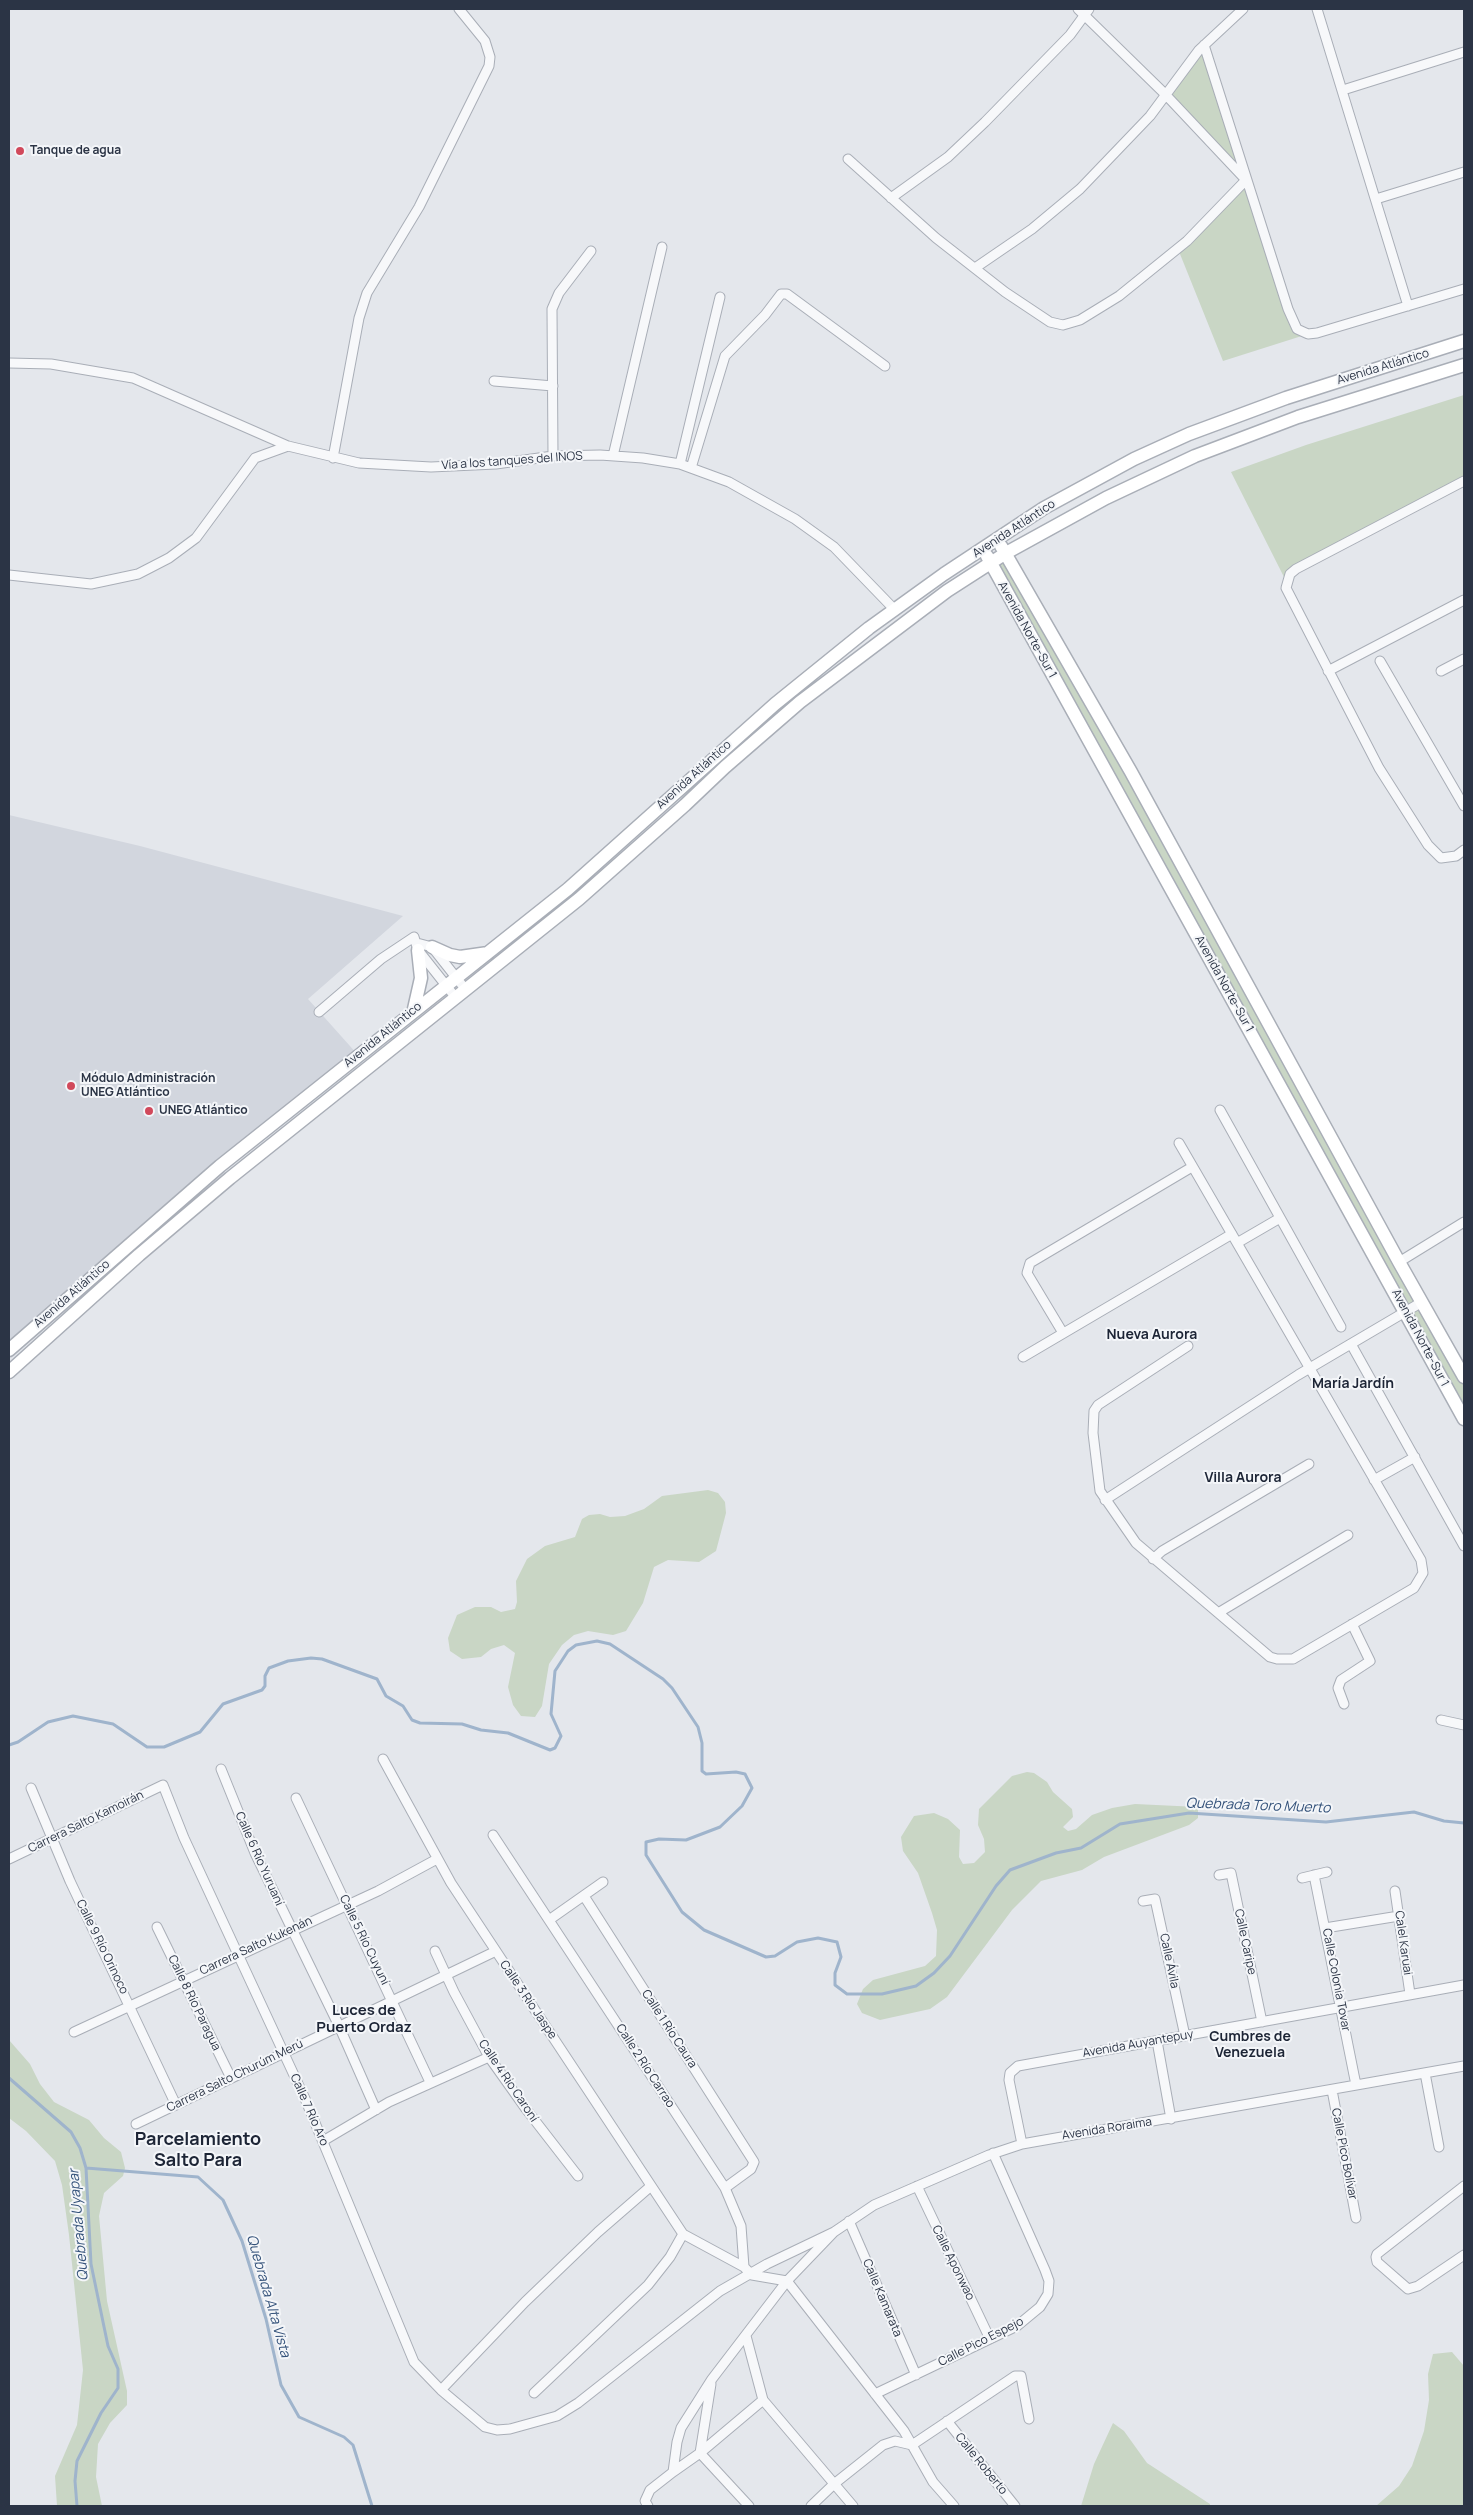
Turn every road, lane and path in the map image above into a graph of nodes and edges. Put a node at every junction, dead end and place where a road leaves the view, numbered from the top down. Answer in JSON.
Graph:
{"nodes":[{"id":1,"x":459,"y":9,"type":"edge"},
{"id":2,"x":1243,"y":9,"type":"edge"},
{"id":3,"x":1318,"y":9,"type":"edge"},
{"id":4,"x":1084,"y":11,"type":"edge"},
{"id":5,"x":1204,"y":45,"type":"junction"},
{"id":6,"x":1464,"y":52,"type":"edge"},
{"id":7,"x":1343,"y":90,"type":"junction"},
{"id":8,"x":1165,"y":94,"type":"junction"},
{"id":9,"x":848,"y":159,"type":"dead end"},
{"id":10,"x":1464,"y":172,"type":"edge"},
{"id":11,"x":1246,"y":180,"type":"junction"},
{"id":12,"x":890,"y":198,"type":"junction"},
{"id":13,"x":1376,"y":199,"type":"junction"},
{"id":14,"x":662,"y":247,"type":"dead end"},
{"id":15,"x":591,"y":251,"type":"dead end"},
{"id":16,"x":975,"y":268,"type":"junction"},
{"id":17,"x":1464,"y":289,"type":"edge"},
{"id":18,"x":720,"y":297,"type":"dead end"},
{"id":19,"x":1408,"y":306,"type":"junction"},
{"id":20,"x":1464,"y":341,"type":"edge"},
{"id":21,"x":9,"y":363,"type":"edge"},
{"id":22,"x":1464,"y":365,"type":"edge"},
{"id":23,"x":885,"y":366,"type":"dead end"},
{"id":24,"x":494,"y":381,"type":"dead end"},
{"id":25,"x":553,"y":386,"type":"junction"},
{"id":26,"x":288,"y":446,"type":"junction"},
{"id":27,"x":553,"y":456,"type":"junction"},
{"id":28,"x":613,"y":456,"type":"junction"},
{"id":29,"x":334,"y":458,"type":"junction"},
{"id":30,"x":680,"y":464,"type":"junction"},
{"id":31,"x":691,"y":468,"type":"junction"},
{"id":32,"x":1464,"y":481,"type":"edge"},
{"id":33,"x":997,"y":540,"type":"junction"},
{"id":34,"x":983,"y":550,"type":"junction"},
{"id":35,"x":1006,"y":554,"type":"junction"},
{"id":36,"x":990,"y":564,"type":"junction"},
{"id":37,"x":9,"y":574,"type":"edge"},
{"id":38,"x":1464,"y":600,"type":"edge"},
{"id":39,"x":894,"y":609,"type":"junction"},
{"id":40,"x":1464,"y":659,"type":"edge"},
{"id":41,"x":1380,"y":661,"type":"dead end"},
{"id":42,"x":1328,"y":671,"type":"junction"},
{"id":43,"x":1442,"y":671,"type":"dead end"},
{"id":44,"x":1464,"y":806,"type":"edge"},
{"id":45,"x":1464,"y":850,"type":"edge"},
{"id":46,"x":418,"y":946,"type":"junction"},
{"id":47,"x":432,"y":947,"type":"junction"},
{"id":48,"x":488,"y":953,"type":"junction"},
{"id":49,"x":452,"y":982,"type":"junction"},
{"id":50,"x":461,"y":994,"type":"junction"},
{"id":51,"x":414,"y":1009,"type":"junction"},
{"id":52,"x":319,"y":1012,"type":"dead end"},
{"id":53,"x":1220,"y":1110,"type":"dead end"},
{"id":54,"x":1179,"y":1143,"type":"dead end"},
{"id":55,"x":1192,"y":1166,"type":"junction"},
{"id":56,"x":1280,"y":1218,"type":"junction"},
{"id":57,"x":1464,"y":1222,"type":"edge"},
{"id":58,"x":1232,"y":1234,"type":"junction"},
{"id":59,"x":1237,"y":1243,"type":"junction"},
{"id":60,"x":1399,"y":1262,"type":"junction"},
{"id":61,"x":1422,"y":1302,"type":"junction"},
{"id":62,"x":1406,"y":1312,"type":"junction"},
{"id":63,"x":1342,"y":1326,"type":"dead end"},
{"id":64,"x":1063,"y":1333,"type":"junction"},
{"id":65,"x":1351,"y":1344,"type":"junction"},
{"id":66,"x":1188,"y":1346,"type":"dead end"},
{"id":67,"x":9,"y":1350,"type":"edge"},
{"id":68,"x":1023,"y":1357,"type":"dead end"},
{"id":69,"x":1310,"y":1368,"type":"junction"},
{"id":70,"x":9,"y":1372,"type":"edge"},
{"id":71,"x":1464,"y":1377,"type":"edge"},
{"id":72,"x":1464,"y":1419,"type":"edge"},
{"id":73,"x":1415,"y":1456,"type":"junction"},
{"id":74,"x":1309,"y":1464,"type":"dead end"},
{"id":75,"x":1374,"y":1480,"type":"junction"},
{"id":76,"x":1105,"y":1500,"type":"junction"},
{"id":77,"x":1348,"y":1535,"type":"dead end"},
{"id":78,"x":1464,"y":1546,"type":"edge"},
{"id":79,"x":1153,"y":1560,"type":"junction"},
{"id":80,"x":1218,"y":1613,"type":"junction"},
{"id":81,"x":1352,"y":1624,"type":"junction"},
{"id":82,"x":1344,"y":1704,"type":"dead end"},
{"id":83,"x":1441,"y":1720,"type":"dead end"},
{"id":84,"x":1464,"y":1725,"type":"edge"},
{"id":85,"x":383,"y":1759,"type":"dead end"},
{"id":86,"x":221,"y":1769,"type":"dead end"},
{"id":87,"x":163,"y":1785,"type":"joint"},
{"id":88,"x":31,"y":1788,"type":"dead end"},
{"id":89,"x":296,"y":1798,"type":"dead end"},
{"id":90,"x":493,"y":1835,"type":"dead end"},
{"id":91,"x":53,"y":1839,"type":"junction"},
{"id":92,"x":9,"y":1859,"type":"edge"},
{"id":93,"x":437,"y":1859,"type":"junction"},
{"id":94,"x":1327,"y":1872,"type":"dead end"},
{"id":95,"x":1218,"y":1875,"type":"dead end"},
{"id":96,"x":1314,"y":1875,"type":"junction"},
{"id":97,"x":1302,"y":1878,"type":"dead end"},
{"id":98,"x":602,"y":1882,"type":"dead end"},
{"id":99,"x":1395,"y":1891,"type":"dead end"},
{"id":100,"x":584,"y":1896,"type":"junction"},
{"id":101,"x":1143,"y":1901,"type":"dead end"},
{"id":102,"x":346,"y":1904,"type":"junction"},
{"id":103,"x":1399,"y":1916,"type":"junction"},
{"id":104,"x":549,"y":1920,"type":"junction"},
{"id":105,"x":157,"y":1927,"type":"dead end"},
{"id":106,"x":1325,"y":1928,"type":"junction"},
{"id":107,"x":292,"y":1929,"type":"junction"},
{"id":108,"x":435,"y":1951,"type":"dead end"},
{"id":109,"x":496,"y":1951,"type":"junction"},
{"id":110,"x":238,"y":1955,"type":"junction"},
{"id":111,"x":447,"y":1976,"type":"junction"},
{"id":112,"x":183,"y":1981,"type":"junction"},
{"id":113,"x":1464,"y":1985,"type":"edge"},
{"id":114,"x":1410,"y":1994,"type":"junction"},
{"id":115,"x":394,"y":2002,"type":"junction"},
{"id":116,"x":131,"y":2007,"type":"junction"},
{"id":117,"x":1342,"y":2007,"type":"junction"},
{"id":118,"x":1262,"y":2022,"type":"junction"},
{"id":119,"x":339,"y":2026,"type":"junction"},
{"id":120,"x":74,"y":2032,"type":"dead end"},
{"id":121,"x":1185,"y":2036,"type":"junction"},
{"id":122,"x":1157,"y":2041,"type":"junction"},
{"id":123,"x":284,"y":2053,"type":"junction"},
{"id":124,"x":489,"y":2056,"type":"junction"},
{"id":125,"x":1464,"y":2066,"type":"edge"},
{"id":126,"x":1425,"y":2073,"type":"junction"},
{"id":127,"x":231,"y":2078,"type":"junction"},
{"id":128,"x":430,"y":2082,"type":"junction"},
{"id":129,"x":1356,"y":2085,"type":"junction"},
{"id":130,"x":1332,"y":2090,"type":"junction"},
{"id":131,"x":176,"y":2105,"type":"junction"},
{"id":132,"x":376,"y":2110,"type":"junction"},
{"id":133,"x":1171,"y":2119,"type":"junction"},
{"id":134,"x":136,"y":2124,"type":"dead end"},
{"id":135,"x":323,"y":2141,"type":"junction"},
{"id":136,"x":1022,"y":2144,"type":"junction"},
{"id":137,"x":1439,"y":2147,"type":"dead end"},
{"id":138,"x":993,"y":2153,"type":"junction"},
{"id":139,"x":578,"y":2176,"type":"dead end"},
{"id":140,"x":651,"y":2186,"type":"junction"},
{"id":141,"x":917,"y":2186,"type":"junction"},
{"id":142,"x":1464,"y":2186,"type":"edge"},
{"id":143,"x":725,"y":2188,"type":"junction"},
{"id":144,"x":1356,"y":2218,"type":"dead end"},
{"id":145,"x":849,"y":2221,"type":"junction"},
{"id":146,"x":834,"y":2232,"type":"junction"},
{"id":147,"x":683,"y":2234,"type":"junction"},
{"id":148,"x":1464,"y":2255,"type":"edge"},
{"id":149,"x":744,"y":2266,"type":"junction"},
{"id":150,"x":752,"y":2275,"type":"junction"},
{"id":151,"x":787,"y":2280,"type":"junction"},
{"id":152,"x":746,"y":2336,"type":"junction"},
{"id":153,"x":990,"y":2339,"type":"junction"},
{"id":154,"x":916,"y":2375,"type":"junction"},
{"id":155,"x":712,"y":2379,"type":"junction"},
{"id":156,"x":441,"y":2390,"type":"junction"},
{"id":157,"x":534,"y":2393,"type":"dead end"},
{"id":158,"x":875,"y":2394,"type":"junction"},
{"id":159,"x":763,"y":2400,"type":"junction"},
{"id":160,"x":1029,"y":2419,"type":"dead end"},
{"id":161,"x":947,"y":2421,"type":"junction"},
{"id":162,"x":912,"y":2444,"type":"junction"},
{"id":163,"x":700,"y":2453,"type":"junction"},
{"id":164,"x":673,"y":2472,"type":"junction"},
{"id":165,"x":834,"y":2484,"type":"junction"},
{"id":166,"x":648,"y":2506,"type":"edge"},
{"id":167,"x":749,"y":2506,"type":"edge"},
{"id":168,"x":811,"y":2506,"type":"edge"},
{"id":169,"x":853,"y":2506,"type":"edge"},
{"id":170,"x":954,"y":2506,"type":"edge"},
{"id":171,"x":1015,"y":2506,"type":"edge"}],
"edges":[{"from":1,"to":29,"type":"street"},
{"from":2,"to":5,"type":"street"},
{"from":3,"to":7,"type":"street"},
{"from":4,"to":8,"type":"street"},
{"from":4,"to":12,"type":"street"},
{"from":5,"to":8,"type":"street"},
{"from":5,"to":11,"type":"street"},
{"from":6,"to":7,"type":"street"},
{"from":7,"to":13,"type":"street"},
{"from":8,"to":11,"type":"street"},
{"from":8,"to":16,"type":"street"},
{"from":9,"to":12,"type":"street"},
{"from":10,"to":13,"type":"street"},
{"from":11,"to":16,"type":"street"},
{"from":11,"to":19,"type":"street"},
{"from":12,"to":16,"type":"street"},
{"from":13,"to":19,"type":"street"},
{"from":14,"to":28,"type":"street"},
{"from":15,"to":25,"type":"street"},
{"from":17,"to":19,"type":"street"},
{"from":18,"to":30,"type":"street"},
{"from":20,"to":33,"type":"main road","name":"Avenida Atlántico"},
{"from":21,"to":26,"type":"street","name":"Vía a los tanques del INOS"},
{"from":22,"to":35,"type":"main road","name":"Avenida Atlántico"},
{"from":23,"to":31,"type":"street"},
{"from":24,"to":25,"type":"street"},
{"from":25,"to":27,"type":"street"},
{"from":26,"to":29,"type":"street","name":"Vía a los tanques del INOS"},
{"from":26,"to":37,"type":"street"},
{"from":27,"to":28,"type":"street","name":"Vía a los tanques del INOS"},
{"from":27,"to":29,"type":"street","name":"Vía a los tanques del INOS"},
{"from":28,"to":30,"type":"street","name":"Vía a los tanques del INOS"},
{"from":30,"to":31,"type":"street","name":"Vía a los tanques del INOS"},
{"from":31,"to":39,"type":"street","name":"Vía a los tanques del INOS"},
{"from":32,"to":42,"type":"street"},
{"from":33,"to":34,"type":"main road","name":"Avenida Atlántico"},
{"from":33,"to":35,"type":"main road","name":"Avenida Norte-Sur 1"},
{"from":34,"to":36,"type":"main road","name":"Avenida Norte-Sur 1"},
{"from":34,"to":39,"type":"main road","name":"Avenida Atlántico"},
{"from":35,"to":36,"type":"main road","name":"Avenida Atlántico"},
{"from":35,"to":60,"type":"main road","name":"Avenida Norte-Sur 1"},
{"from":36,"to":50,"type":"main road","name":"Avenida Atlántico"},
{"from":36,"to":62,"type":"main road","name":"Avenida Norte-Sur 1"},
{"from":38,"to":42,"type":"street"},
{"from":39,"to":48,"type":"main road","name":"Avenida Atlántico"},
{"from":40,"to":43,"type":"street"},
{"from":41,"to":44,"type":"street"},
{"from":42,"to":45,"type":"street"},
{"from":46,"to":47,"type":"street"},
{"from":46,"to":49,"type":"street"},
{"from":46,"to":51,"type":"main road"},
{"from":46,"to":52,"type":"street"},
{"from":47,"to":48,"type":"main road"},
{"from":47,"to":49,"type":"street"},
{"from":48,"to":49,"type":"main road","name":"Avenida Atlántico"},
{"from":49,"to":50,"type":"street"},
{"from":49,"to":51,"type":"main road","name":"Avenida Atlántico"},
{"from":50,"to":70,"type":"main road","name":"Avenida Atlántico"},
{"from":51,"to":67,"type":"main road","name":"Avenida Atlántico"},
{"from":53,"to":56,"type":"street"},
{"from":54,"to":55,"type":"street"},
{"from":55,"to":58,"type":"street"},
{"from":55,"to":64,"type":"street"},
{"from":56,"to":59,"type":"street"},
{"from":56,"to":63,"type":"street"},
{"from":57,"to":60,"type":"street"},
{"from":58,"to":59,"type":"street"},
{"from":58,"to":64,"type":"street"},
{"from":59,"to":69,"type":"street"},
{"from":60,"to":61,"type":"main road","name":"Avenida Norte-Sur 1"},
{"from":61,"to":62,"type":"street"},
{"from":61,"to":71,"type":"main road","name":"Avenida Norte-Sur 1"},
{"from":62,"to":65,"type":"street"},
{"from":62,"to":72,"type":"main road","name":"Avenida Norte-Sur 1"},
{"from":64,"to":68,"type":"street"},
{"from":65,"to":69,"type":"street"},
{"from":65,"to":73,"type":"street"},
{"from":66,"to":76,"type":"street"},
{"from":69,"to":75,"type":"street"},
{"from":69,"to":76,"type":"street"},
{"from":73,"to":75,"type":"street"},
{"from":73,"to":78,"type":"street"},
{"from":74,"to":79,"type":"street"},
{"from":75,"to":81,"type":"street"},
{"from":76,"to":79,"type":"street"},
{"from":77,"to":80,"type":"street"},
{"from":79,"to":80,"type":"street"},
{"from":80,"to":81,"type":"street"},
{"from":81,"to":82,"type":"street"},
{"from":83,"to":84,"type":"street"},
{"from":85,"to":93,"type":"street","name":"Calle 3 Río Jaspe"},
{"from":86,"to":107,"type":"street","name":"Calle 6 Río Yuruaní"},
{"from":87,"to":91,"type":"street","name":"Carrera Salto Kamoirán"},
{"from":87,"to":110,"type":"street","name":"Calle 7 Río Aro"},
{"from":88,"to":91,"type":"street","name":"Calle 9 Río Orinoco"},
{"from":89,"to":102,"type":"street","name":"Calle 5 Río Cuyuní"},
{"from":90,"to":104,"type":"street","name":"Calle 2 Río Carrao"},
{"from":91,"to":92,"type":"street","name":"Carrera Salto Kamoirán"},
{"from":91,"to":116,"type":"street","name":"Calle 9 Río Orinoco"},
{"from":93,"to":102,"type":"street","name":"Carrera Salto Kukenán"},
{"from":93,"to":109,"type":"street","name":"Calle 3 Río Jaspe"},
{"from":94,"to":96,"type":"street"},
{"from":95,"to":118,"type":"street","name":"Calle Caripe"},
{"from":96,"to":97,"type":"street"},
{"from":96,"to":106,"type":"street","name":"Calle Colonia Tovar"},
{"from":98,"to":100,"type":"street"},
{"from":99,"to":103,"type":"street","name":"Calel Karuai"},
{"from":100,"to":104,"type":"street"},
{"from":100,"to":143,"type":"street","name":"Calle 1 Río Caura"},
{"from":101,"to":121,"type":"street","name":"Calle Ávila"},
{"from":102,"to":107,"type":"street","name":"Carrera Salto Kukenán"},
{"from":102,"to":115,"type":"street","name":"Calle 5 Río Cuyuní"},
{"from":103,"to":106,"type":"street"},
{"from":103,"to":114,"type":"street","name":"Calel Karuai"},
{"from":104,"to":143,"type":"street","name":"Calle 2 Río Carrao"},
{"from":105,"to":112,"type":"street","name":"Calle 8 Río Paragua"},
{"from":106,"to":117,"type":"street","name":"Calle Colonia Tovar"},
{"from":107,"to":110,"type":"street","name":"Carrera Salto Kukenán"},
{"from":107,"to":119,"type":"street","name":"Calle 6 Río Yuruaní"},
{"from":108,"to":111,"type":"street","name":"Calle 4 Río Caroní"},
{"from":109,"to":111,"type":"street","name":"Carrera Salto Churúm Merú"},
{"from":109,"to":140,"type":"street","name":"Calle 3 Río Jaspe"},
{"from":110,"to":112,"type":"street","name":"Carrera Salto Kukenán"},
{"from":110,"to":123,"type":"street","name":"Calle 7 Río Aro"},
{"from":111,"to":115,"type":"street","name":"Carrera Salto Churúm Merú"},
{"from":111,"to":124,"type":"street","name":"Calle 4 Río Caroní"},
{"from":112,"to":116,"type":"street","name":"Carrera Salto Kukenán"},
{"from":112,"to":127,"type":"street","name":"Calle 8 Río Paragua"},
{"from":113,"to":114,"type":"street","name":"Avenida Auyantepuy"},
{"from":114,"to":117,"type":"street","name":"Avenida Auyantepuy"},
{"from":115,"to":119,"type":"street","name":"Carrera Salto Churúm Merú"},
{"from":115,"to":128,"type":"street","name":"Calle 5 Río Cuyuní"},
{"from":116,"to":120,"type":"street","name":"Carrera Salto Kukenán"},
{"from":116,"to":131,"type":"street","name":"Calle 9 Río Orinoco"},
{"from":117,"to":118,"type":"street","name":"Avenida Auyantepuy"},
{"from":117,"to":129,"type":"street","name":"Calle Colonia Tovar"},
{"from":118,"to":121,"type":"street","name":"Avenida Auyantepuy"},
{"from":119,"to":123,"type":"street","name":"Carrera Salto Churúm Merú"},
{"from":119,"to":132,"type":"street","name":"Calle 6 Río Yuruaní"},
{"from":121,"to":122,"type":"street","name":"Avenida Auyantepuy"},
{"from":122,"to":133,"type":"street"},
{"from":122,"to":136,"type":"street","name":"Avenida Auyantepuy"},
{"from":123,"to":127,"type":"street","name":"Carrera Salto Churúm Merú"},
{"from":123,"to":135,"type":"street","name":"Calle 7 Río Aro"},
{"from":124,"to":128,"type":"street"},
{"from":124,"to":139,"type":"street","name":"Calle 4 Río Caroní"},
{"from":125,"to":126,"type":"street","name":"Avenida Roraima"},
{"from":126,"to":129,"type":"street","name":"Avenida Roraima"},
{"from":126,"to":137,"type":"street"},
{"from":127,"to":131,"type":"street","name":"Carrera Salto Churúm Merú"},
{"from":128,"to":132,"type":"street"},
{"from":129,"to":130,"type":"street","name":"Avenida Roraima"},
{"from":130,"to":133,"type":"street","name":"Avenida Roraima"},
{"from":130,"to":144,"type":"street","name":"Calle Pico Bolívar"},
{"from":131,"to":134,"type":"street","name":"Carrera Salto Churúm Merú"},
{"from":132,"to":135,"type":"street"},
{"from":133,"to":136,"type":"street","name":"Avenida Roraima"},
{"from":135,"to":156,"type":"street","name":"Calle 7 Río Aro"},
{"from":136,"to":138,"type":"street","name":"Avenida Roraima"},
{"from":138,"to":141,"type":"street","name":"Avenida Roraima"},
{"from":138,"to":153,"type":"street","name":"Calle Pico Espejo"},
{"from":140,"to":147,"type":"street","name":"Calle 3 Río Jaspe"},
{"from":140,"to":156,"type":"street"},
{"from":141,"to":145,"type":"street","name":"Avenida Roraima"},
{"from":141,"to":153,"type":"street","name":"Calle Aponwao"},
{"from":142,"to":148,"type":"street"},
{"from":143,"to":149,"type":"street","name":"Calle 2 Río Carrao"},
{"from":145,"to":146,"type":"street","name":"Avenida Roraima"},
{"from":145,"to":154,"type":"street","name":"Calle Kamarata"},
{"from":146,"to":150,"type":"street","name":"Calle 7 Río Aro"},
{"from":146,"to":151,"type":"street","name":"Avenida Roraima"},
{"from":147,"to":149,"type":"street"},
{"from":147,"to":157,"type":"street"},
{"from":149,"to":150,"type":"street"},
{"from":150,"to":151,"type":"street"},
{"from":150,"to":156,"type":"street","name":"Calle 7 Río Aro"},
{"from":151,"to":152,"type":"street","name":"Avenida Roraima"},
{"from":151,"to":158,"type":"street"},
{"from":152,"to":155,"type":"street","name":"Avenida Roraima"},
{"from":152,"to":159,"type":"street"},
{"from":153,"to":154,"type":"street","name":"Calle Pico Espejo"},
{"from":154,"to":158,"type":"street","name":"Calle Pico Espejo"},
{"from":155,"to":163,"type":"street"},
{"from":155,"to":164,"type":"street","name":"Avenida Roraima"},
{"from":158,"to":162,"type":"street"},
{"from":159,"to":163,"type":"street"},
{"from":159,"to":165,"type":"street"},
{"from":160,"to":161,"type":"street"},
{"from":161,"to":162,"type":"street"},
{"from":161,"to":171,"type":"street","name":"Calle Roberto"},
{"from":162,"to":165,"type":"street"},
{"from":162,"to":170,"type":"street"},
{"from":163,"to":164,"type":"street"},
{"from":163,"to":167,"type":"street"},
{"from":164,"to":166,"type":"street"},
{"from":165,"to":168,"type":"street"},
{"from":165,"to":169,"type":"street"}]}
